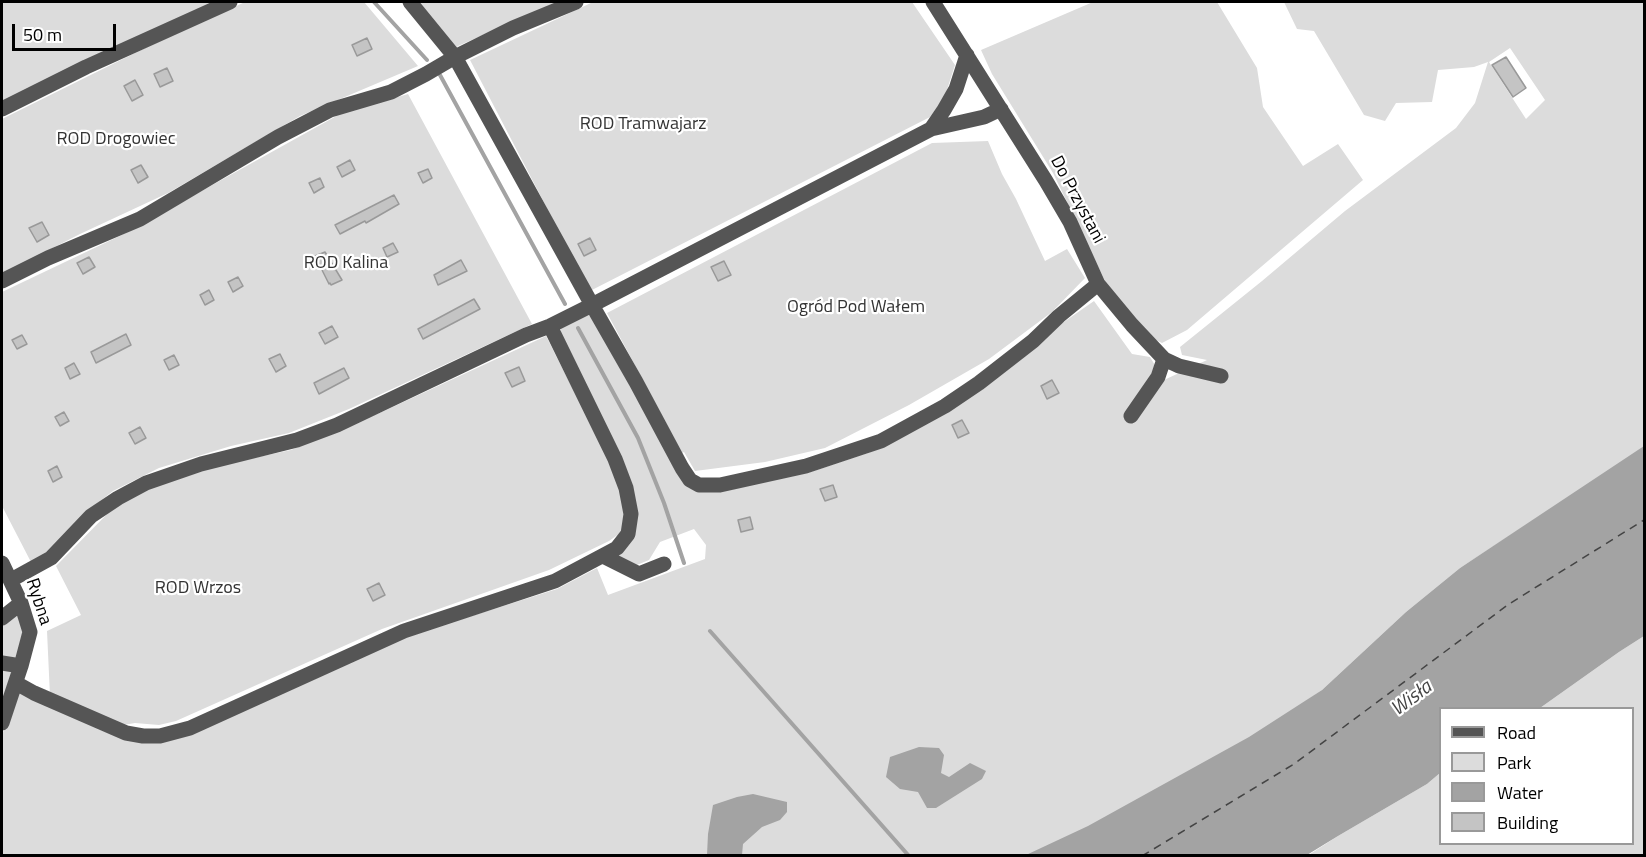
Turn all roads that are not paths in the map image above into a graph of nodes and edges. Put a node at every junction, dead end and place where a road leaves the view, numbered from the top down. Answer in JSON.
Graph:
{"nodes":[{"id":1,"x":230,"y":2,"type":"edge"},
{"id":2,"x":410,"y":2,"type":"edge"},
{"id":3,"x":576,"y":2,"type":"edge"},
{"id":4,"x":933,"y":2,"type":"edge"},
{"id":5,"x":968,"y":55,"type":"junction"},
{"id":6,"x":455,"y":57,"type":"junction"},
{"id":7,"x":1001,"y":109,"type":"junction"},
{"id":8,"x":2,"y":110,"type":"edge"},
{"id":9,"x":931,"y":129,"type":"junction"},
{"id":10,"x":2,"y":281,"type":"edge"},
{"id":11,"x":1098,"y":284,"type":"junction"},
{"id":12,"x":592,"y":305,"type":"junction"},
{"id":13,"x":550,"y":326,"type":"junction"},
{"id":14,"x":1164,"y":359,"type":"junction"},
{"id":15,"x":1221,"y":376,"type":"dead end"},
{"id":16,"x":1131,"y":416,"type":"dead end"},
{"id":17,"x":603,"y":556,"type":"junction"},
{"id":18,"x":2,"y":563,"type":"edge"},
{"id":19,"x":664,"y":564,"type":"dead end"},
{"id":20,"x":11,"y":580,"type":"junction"},
{"id":21,"x":21,"y":603,"type":"junction"},
{"id":22,"x":2,"y":618,"type":"edge"},
{"id":23,"x":2,"y":663,"type":"edge"},
{"id":24,"x":21,"y":666,"type":"junction"},
{"id":25,"x":15,"y":683,"type":"junction"},
{"id":26,"x":2,"y":723,"type":"edge"}],
"edges":[{"from":1,"to":8,"type":"street"},
{"from":2,"to":6,"type":"street"},
{"from":3,"to":6,"type":"street"},
{"from":4,"to":5,"type":"street","name":"Do Przystani"},
{"from":5,"to":7,"type":"street","name":"Do Przystani"},
{"from":5,"to":9,"type":"street"},
{"from":6,"to":10,"type":"street"},
{"from":6,"to":12,"type":"street"},
{"from":7,"to":9,"type":"street"},
{"from":7,"to":11,"type":"street","name":"Do Przystani"},
{"from":9,"to":12,"type":"street"},
{"from":11,"to":12,"type":"street"},
{"from":11,"to":14,"type":"street","name":"Do Przystani"},
{"from":12,"to":13,"type":"street"},
{"from":13,"to":17,"type":"street"},
{"from":13,"to":20,"type":"street"},
{"from":14,"to":15,"type":"street","name":"Do Przystani"},
{"from":14,"to":16,"type":"street"},
{"from":17,"to":19,"type":"street"},
{"from":17,"to":25,"type":"street"},
{"from":18,"to":20,"type":"street","name":"Rybna"},
{"from":20,"to":21,"type":"street","name":"Rybna"},
{"from":21,"to":22,"type":"street"},
{"from":21,"to":24,"type":"street","name":"Rybna"},
{"from":23,"to":24,"type":"street"},
{"from":24,"to":25,"type":"street","name":"Rybna"},
{"from":25,"to":26,"type":"street","name":"Rybna"}]}
